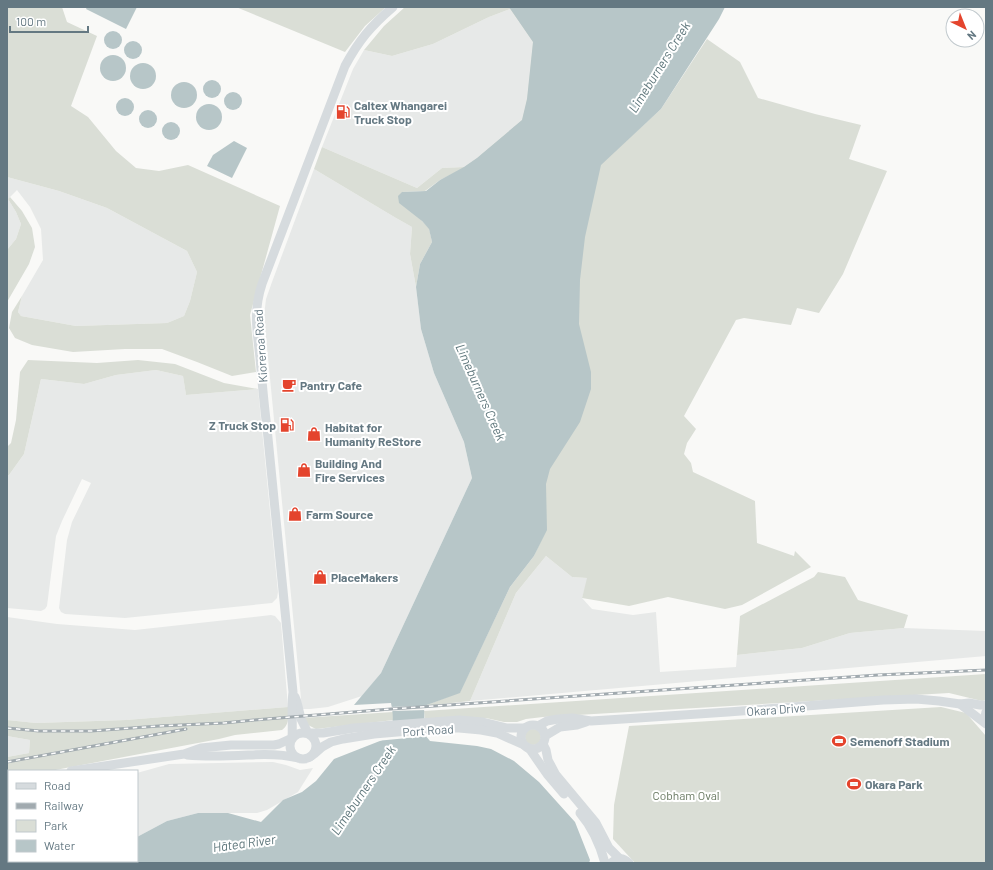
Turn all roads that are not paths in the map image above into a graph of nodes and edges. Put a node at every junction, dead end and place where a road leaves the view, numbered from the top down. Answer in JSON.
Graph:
{"nodes":[{"id":1,"x":393,"y":7,"type":"edge"},
{"id":2,"x":293,"y":692,"type":"junction"},
{"id":3,"x":960,"y":704,"type":"junction"},
{"id":4,"x":986,"y":705,"type":"edge"},
{"id":5,"x":986,"y":712,"type":"edge"},
{"id":6,"x":591,"y":721,"type":"junction"},
{"id":7,"x":986,"y":723,"type":"edge"},
{"id":8,"x":444,"y":725,"type":"junction"},
{"id":9,"x":538,"y":726,"type":"junction"},
{"id":10,"x":524,"y":728,"type":"junction"},
{"id":11,"x":374,"y":730,"type":"junction"},
{"id":12,"x":308,"y":733,"type":"junction"},
{"id":13,"x":292,"y":738,"type":"junction"},
{"id":14,"x":544,"y":740,"type":"junction"},
{"id":15,"x":527,"y":747,"type":"junction"},
{"id":16,"x":184,"y":754,"type":"junction"},
{"id":17,"x":310,"y":757,"type":"junction"},
{"id":18,"x":298,"y":758,"type":"junction"},
{"id":19,"x":79,"y":770,"type":"edge"},
{"id":20,"x":620,"y":859,"type":"junction"},
{"id":21,"x":605,"y":863,"type":"edge"},
{"id":22,"x":611,"y":863,"type":"edge"},
{"id":23,"x":629,"y":863,"type":"edge"}],
"edges":[{"from":1,"to":2,"type":"main road","name":"Kioreroa Road"},
{"from":2,"to":12,"type":"main road","name":"Kioreroa Road"},
{"from":2,"to":13,"type":"main road","name":"Kioreroa Road"},
{"from":3,"to":4,"type":"main road","name":"Okara Drive"},
{"from":3,"to":6,"type":"main road","name":"Okara Drive"},
{"from":3,"to":7,"type":"main road","name":"Okara Drive"},
{"from":5,"to":7,"type":"main road"},
{"from":6,"to":9,"type":"main road","name":"Okara Drive"},
{"from":6,"to":14,"type":"main road","name":"Okara Drive"},
{"from":8,"to":10,"type":"main road","name":"Port Road"},
{"from":8,"to":11,"type":"main road","name":"Port Road"},
{"from":8,"to":15,"type":"main road","name":"Port Road"},
{"from":9,"to":10,"type":"main road"},
{"from":9,"to":14,"type":"main road"},
{"from":10,"to":15,"type":"main road"},
{"from":11,"to":12,"type":"main road"},
{"from":11,"to":17,"type":"main road","name":"Port Road"},
{"from":12,"to":13,"type":"main road"},
{"from":12,"to":17,"type":"main road"},
{"from":13,"to":16,"type":"main road"},
{"from":13,"to":18,"type":"main road"},
{"from":14,"to":15,"type":"main road"},
{"from":14,"to":20,"type":"main road"},
{"from":15,"to":21,"type":"main road","name":"Port Road"},
{"from":16,"to":18,"type":"main road"},
{"from":16,"to":19,"type":"main road"},
{"from":17,"to":18,"type":"main road"},
{"from":20,"to":22,"type":"main road"},
{"from":20,"to":23,"type":"main road"}]}
